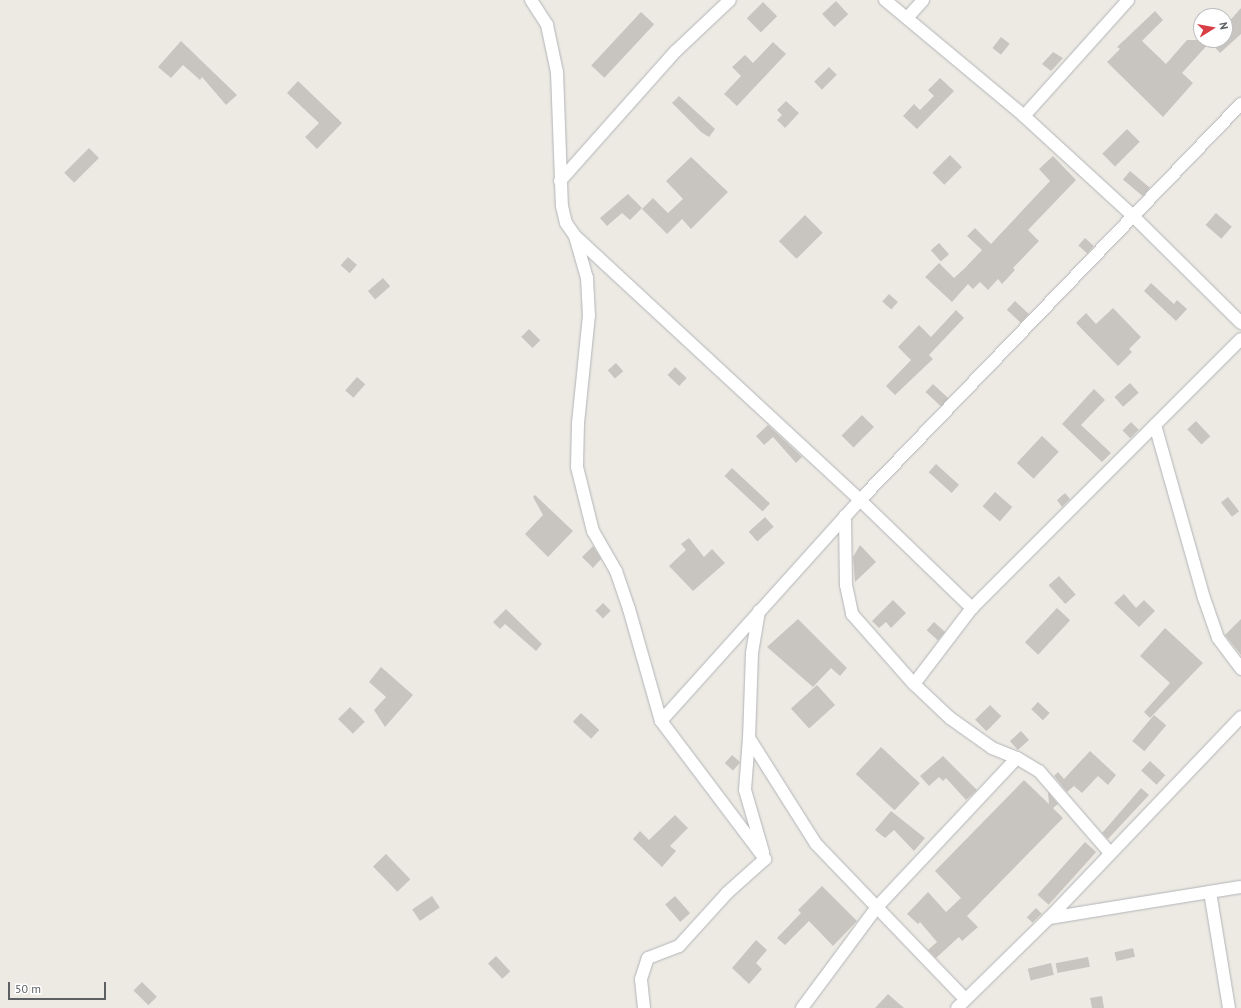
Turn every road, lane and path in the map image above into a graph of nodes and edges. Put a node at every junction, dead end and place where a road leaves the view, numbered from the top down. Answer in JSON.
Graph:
{"nodes":[{"id":1,"x":532,"y":0,"type":"edge"},
{"id":2,"x":730,"y":0,"type":"edge"},
{"id":3,"x":885,"y":0,"type":"edge"},
{"id":4,"x":923,"y":0,"type":"edge"},
{"id":5,"x":1128,"y":0,"type":"edge"},
{"id":6,"x":907,"y":18,"type":"junction"},
{"id":7,"x":1241,"y":104,"type":"edge"},
{"id":8,"x":1024,"y":116,"type":"junction"},
{"id":9,"x":560,"y":181,"type":"junction"},
{"id":10,"x":1133,"y":216,"type":"junction"},
{"id":11,"x":575,"y":236,"type":"junction"},
{"id":12,"x":1241,"y":324,"type":"edge"},
{"id":13,"x":1241,"y":338,"type":"edge"},
{"id":14,"x":1155,"y":425,"type":"junction"},
{"id":15,"x":860,"y":500,"type":"junction"},
{"id":16,"x":845,"y":516,"type":"junction"},
{"id":17,"x":972,"y":608,"type":"junction"},
{"id":18,"x":759,"y":611,"type":"junction"},
{"id":19,"x":1241,"y":668,"type":"edge"},
{"id":20,"x":914,"y":684,"type":"junction"},
{"id":21,"x":1241,"y":717,"type":"edge"},
{"id":22,"x":661,"y":722,"type":"junction"},
{"id":23,"x":749,"y":738,"type":"junction"},
{"id":24,"x":1017,"y":758,"type":"junction"},
{"id":25,"x":1110,"y":853,"type":"junction"},
{"id":26,"x":765,"y":859,"type":"junction"},
{"id":27,"x":1241,"y":887,"type":"edge"},
{"id":28,"x":1210,"y":892,"type":"junction"},
{"id":29,"x":877,"y":907,"type":"junction"},
{"id":30,"x":1048,"y":918,"type":"junction"},
{"id":31,"x":961,"y":1004,"type":"edge"},
{"id":32,"x":644,"y":1008,"type":"edge"},
{"id":33,"x":802,"y":1008,"type":"edge"},
{"id":34,"x":1230,"y":1008,"type":"edge"}],
"edges":[{"from":1,"to":9,"type":"street"},
{"from":2,"to":9,"type":"street"},
{"from":3,"to":6,"type":"street"},
{"from":4,"to":6,"type":"street"},
{"from":5,"to":8,"type":"street"},
{"from":6,"to":8,"type":"street"},
{"from":7,"to":10,"type":"street"},
{"from":8,"to":10,"type":"street"},
{"from":9,"to":11,"type":"street"},
{"from":10,"to":12,"type":"street"},
{"from":10,"to":15,"type":"street"},
{"from":11,"to":15,"type":"street"},
{"from":11,"to":22,"type":"street"},
{"from":13,"to":14,"type":"street"},
{"from":14,"to":17,"type":"street"},
{"from":14,"to":19,"type":"street"},
{"from":15,"to":16,"type":"street"},
{"from":15,"to":17,"type":"street"},
{"from":16,"to":18,"type":"street"},
{"from":16,"to":20,"type":"street"},
{"from":17,"to":20,"type":"street"},
{"from":18,"to":22,"type":"street"},
{"from":18,"to":23,"type":"street"},
{"from":20,"to":24,"type":"street"},
{"from":21,"to":25,"type":"street"},
{"from":22,"to":26,"type":"street"},
{"from":23,"to":26,"type":"street"},
{"from":23,"to":29,"type":"street"},
{"from":24,"to":25,"type":"street"},
{"from":24,"to":29,"type":"street"},
{"from":25,"to":30,"type":"street"},
{"from":26,"to":32,"type":"street"},
{"from":27,"to":28,"type":"street"},
{"from":28,"to":30,"type":"street"},
{"from":28,"to":34,"type":"street"},
{"from":29,"to":31,"type":"street"},
{"from":29,"to":33,"type":"street"},
{"from":30,"to":31,"type":"street"}]}
